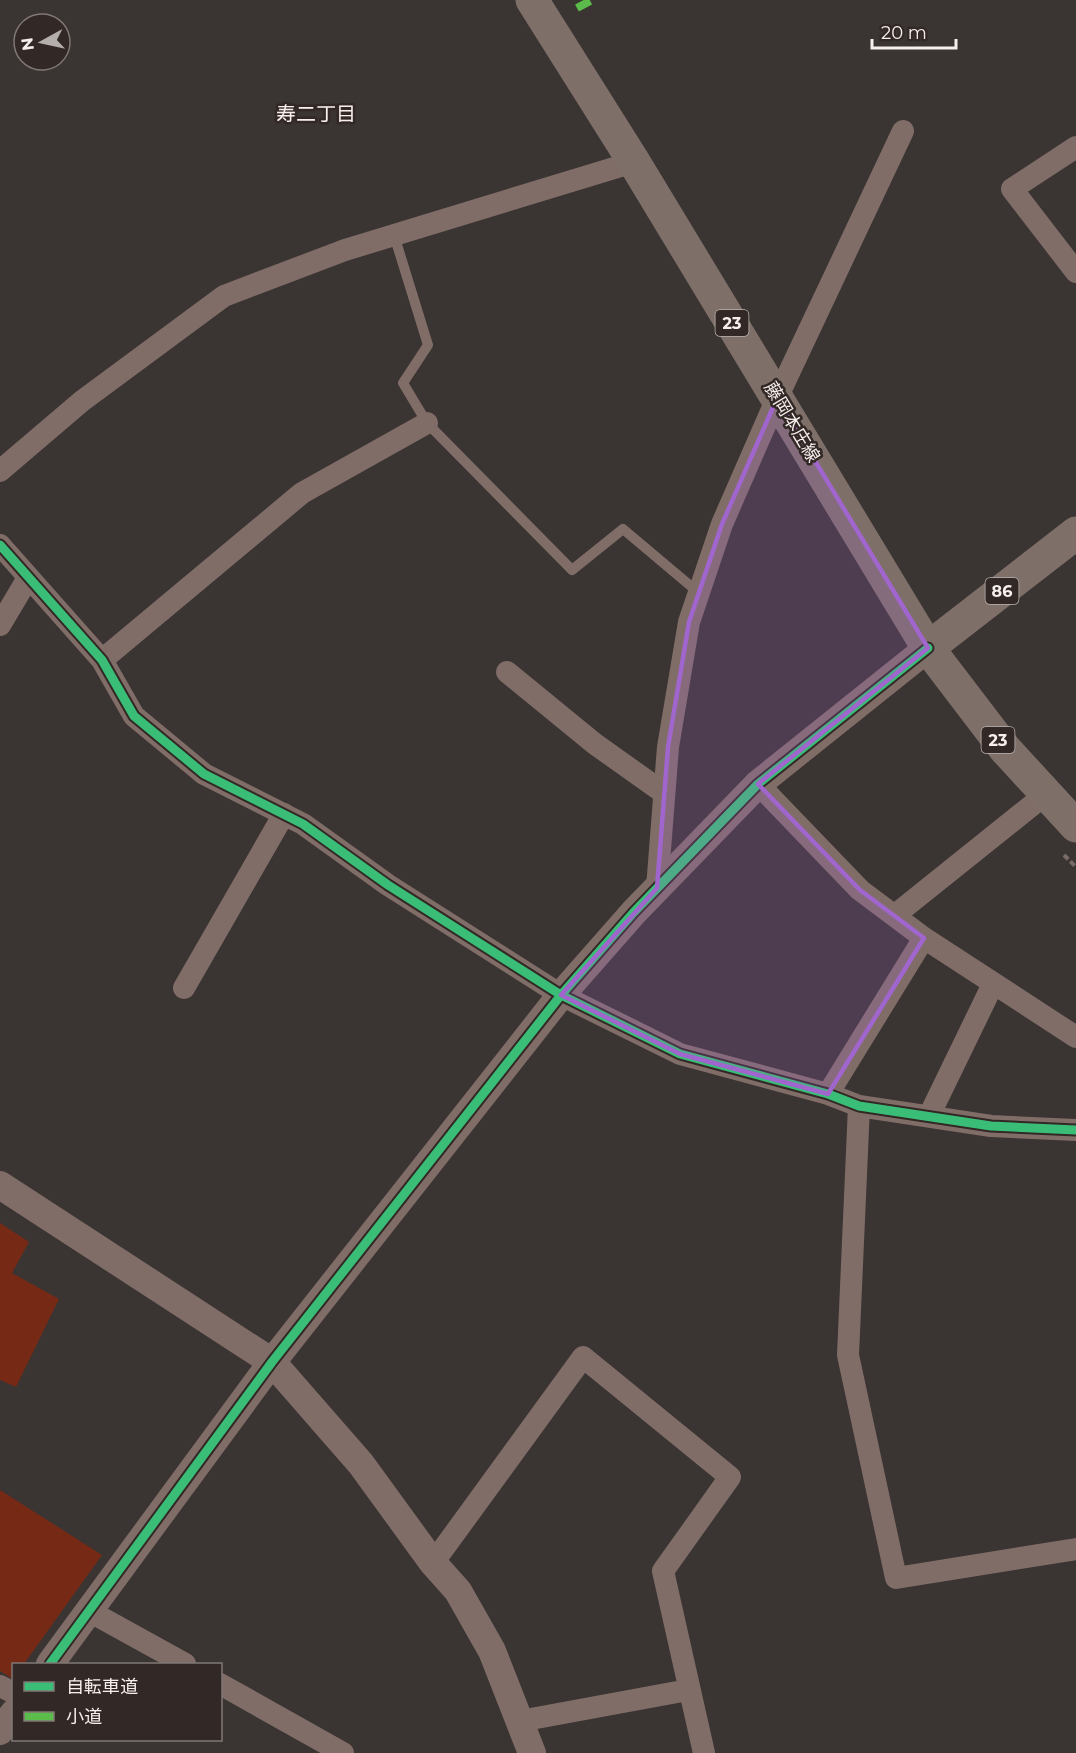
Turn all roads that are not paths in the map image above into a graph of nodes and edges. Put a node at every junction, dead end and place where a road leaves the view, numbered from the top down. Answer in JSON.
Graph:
{"nodes":[{"id":1,"x":532,"y":0,"type":"edge"},
{"id":2,"x":903,"y":131,"type":"dead end"},
{"id":3,"x":1076,"y":147,"type":"edge"},
{"id":4,"x":634,"y":162,"type":"junction"},
{"id":5,"x":394,"y":235,"type":"junction"},
{"id":6,"x":1076,"y":272,"type":"edge"},
{"id":7,"x":777,"y":398,"type":"junction"},
{"id":8,"x":428,"y":423,"type":"junction"},
{"id":9,"x":0,"y":471,"type":"edge"},
{"id":10,"x":1076,"y":533,"type":"edge"},
{"id":11,"x":0,"y":545,"type":"edge"},
{"id":12,"x":28,"y":578,"type":"junction"},
{"id":13,"x":699,"y":593,"type":"junction"},
{"id":14,"x":0,"y":625,"type":"edge"},
{"id":15,"x":928,"y":648,"type":"junction"},
{"id":16,"x":102,"y":660,"type":"junction"},
{"id":17,"x":507,"y":672,"type":"dead end"},
{"id":18,"x":758,"y":784,"type":"junction"},
{"id":19,"x":664,"y":793,"type":"junction"},
{"id":20,"x":1046,"y":794,"type":"junction"},
{"id":21,"x":284,"y":814,"type":"junction"},
{"id":22,"x":1076,"y":826,"type":"edge"},
{"id":23,"x":657,"y":888,"type":"junction"},
{"id":24,"x":895,"y":915,"type":"junction"},
{"id":25,"x":924,"y":938,"type":"junction"},
{"id":26,"x":993,"y":984,"type":"junction"},
{"id":27,"x":184,"y":988,"type":"dead end"},
{"id":28,"x":561,"y":994,"type":"junction"},
{"id":29,"x":1076,"y":1037,"type":"edge"},
{"id":30,"x":828,"y":1094,"type":"junction"},
{"id":31,"x":859,"y":1106,"type":"junction"},
{"id":32,"x":929,"y":1116,"type":"junction"},
{"id":33,"x":1076,"y":1130,"type":"edge"},
{"id":34,"x":0,"y":1185,"type":"edge"},
{"id":35,"x":272,"y":1362,"type":"junction"},
{"id":36,"x":1076,"y":1549,"type":"edge"},
{"id":37,"x":433,"y":1563,"type":"junction"},
{"id":38,"x":89,"y":1611,"type":"junction"},
{"id":39,"x":51,"y":1663,"type":"edge"},
{"id":40,"x":181,"y":1663,"type":"edge"},
{"id":41,"x":222,"y":1685,"type":"edge"},
{"id":42,"x":688,"y":1690,"type":"junction"},
{"id":43,"x":12,"y":1716,"type":"edge"},
{"id":44,"x":520,"y":1720,"type":"junction"},
{"id":45,"x":0,"y":1731,"type":"edge"},
{"id":46,"x":343,"y":1753,"type":"edge"},
{"id":47,"x":532,"y":1753,"type":"edge"},
{"id":48,"x":704,"y":1753,"type":"edge"}],
"edges":[{"from":1,"to":4,"type":"main road","name":"藤岡本庄線","number":"23"},
{"from":2,"to":7,"type":"street"},
{"from":3,"to":6,"type":"street"},
{"from":4,"to":5,"type":"street"},
{"from":4,"to":7,"type":"main road","name":"藤岡本庄線","number":"23"},
{"from":5,"to":8,"type":"lane"},
{"from":5,"to":9,"type":"street"},
{"from":7,"to":13,"type":"street"},
{"from":7,"to":15,"type":"main road","name":"藤岡本庄線","number":"23"},
{"from":8,"to":13,"type":"lane"},
{"from":8,"to":16,"type":"street"},
{"from":10,"to":15,"type":"main road","number":"86"},
{"from":11,"to":12,"type":"street"},
{"from":12,"to":14,"type":"street"},
{"from":12,"to":16,"type":"street"},
{"from":13,"to":19,"type":"street"},
{"from":15,"to":18,"type":"street"},
{"from":15,"to":20,"type":"main road","name":"藤岡本庄線","number":"23"},
{"from":16,"to":21,"type":"street"},
{"from":17,"to":19,"type":"street"},
{"from":18,"to":23,"type":"street"},
{"from":18,"to":24,"type":"street"},
{"from":19,"to":23,"type":"street"},
{"from":20,"to":22,"type":"main road","name":"藤岡本庄線","number":"23"},
{"from":20,"to":24,"type":"street"},
{"from":21,"to":27,"type":"street"},
{"from":21,"to":28,"type":"street"},
{"from":23,"to":28,"type":"street"},
{"from":24,"to":25,"type":"street"},
{"from":25,"to":26,"type":"street"},
{"from":25,"to":30,"type":"street"},
{"from":26,"to":29,"type":"street"},
{"from":26,"to":32,"type":"street"},
{"from":28,"to":30,"type":"street"},
{"from":28,"to":35,"type":"street"},
{"from":30,"to":31,"type":"street"},
{"from":31,"to":32,"type":"street"},
{"from":31,"to":36,"type":"street"},
{"from":32,"to":33,"type":"street"},
{"from":34,"to":35,"type":"street"},
{"from":35,"to":37,"type":"street"},
{"from":35,"to":38,"type":"street"},
{"from":37,"to":42,"type":"street"},
{"from":37,"to":44,"type":"street"},
{"from":38,"to":39,"type":"street"},
{"from":38,"to":40,"type":"street"},
{"from":41,"to":46,"type":"street"},
{"from":42,"to":44,"type":"street"},
{"from":42,"to":48,"type":"street"},
{"from":43,"to":45,"type":"street"},
{"from":44,"to":47,"type":"street"}]}
